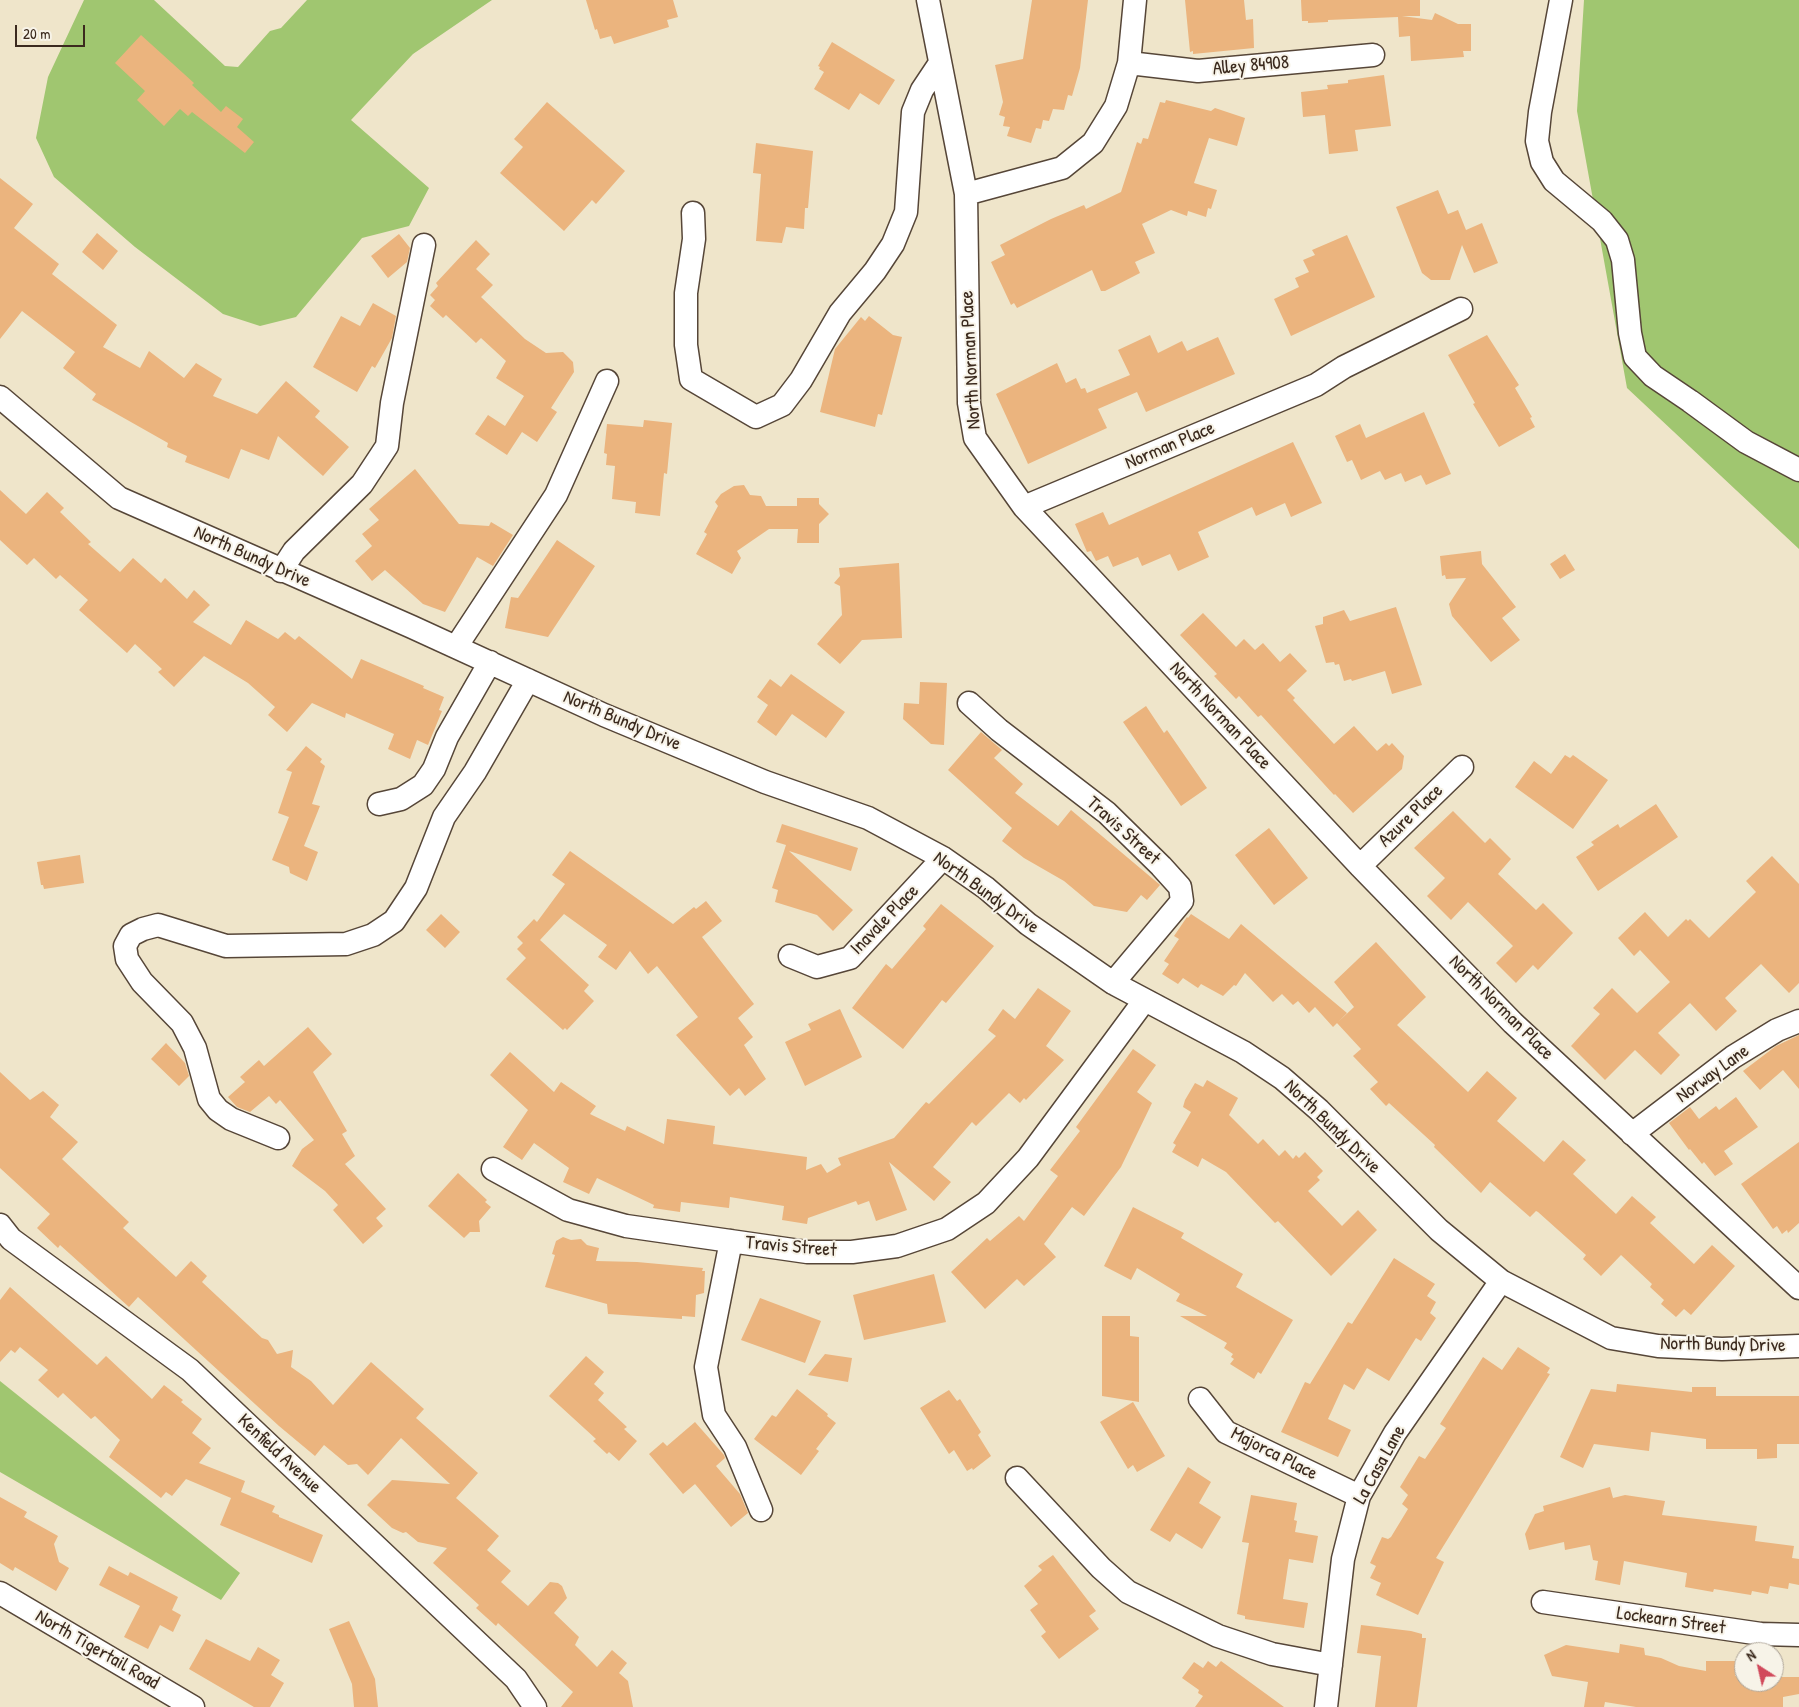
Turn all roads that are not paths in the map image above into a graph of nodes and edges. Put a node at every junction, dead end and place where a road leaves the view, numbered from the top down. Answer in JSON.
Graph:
{"nodes":[{"id":1,"x":928,"y":0,"type":"edge"},
{"id":2,"x":1136,"y":0,"type":"edge"},
{"id":3,"x":1561,"y":0,"type":"edge"},
{"id":4,"x":1372,"y":55,"type":"dead end"},
{"id":5,"x":940,"y":63,"type":"junction"},
{"id":6,"x":1129,"y":63,"type":"junction"},
{"id":7,"x":966,"y":194,"type":"junction"},
{"id":8,"x":693,"y":213,"type":"dead end"},
{"id":9,"x":424,"y":245,"type":"dead end"},
{"id":10,"x":1461,"y":309,"type":"dead end"},
{"id":11,"x":607,"y":381,"type":"dead end"},
{"id":12,"x":0,"y":397,"type":"edge"},
{"id":13,"x":1799,"y":470,"type":"edge"},
{"id":14,"x":1024,"y":507,"type":"junction"},
{"id":15,"x":281,"y":571,"type":"junction"},
{"id":16,"x":456,"y":647,"type":"junction"},
{"id":17,"x":490,"y":662,"type":"junction"},
{"id":18,"x":528,"y":680,"type":"junction"},
{"id":19,"x":969,"y":703,"type":"dead end"},
{"id":20,"x":1462,"y":766,"type":"dead end"},
{"id":21,"x":379,"y":804,"type":"dead end"},
{"id":22,"x":943,"y":858,"type":"junction"},
{"id":23,"x":1360,"y":866,"type":"junction"},
{"id":24,"x":790,"y":956,"type":"dead end"},
{"id":25,"x":1113,"y":983,"type":"junction"},
{"id":26,"x":1144,"y":1001,"type":"junction"},
{"id":27,"x":1799,"y":1021,"type":"edge"},
{"id":28,"x":1632,"y":1134,"type":"junction"},
{"id":29,"x":278,"y":1138,"type":"dead end"},
{"id":30,"x":492,"y":1169,"type":"dead end"},
{"id":31,"x":0,"y":1226,"type":"edge"},
{"id":32,"x":730,"y":1241,"type":"junction"},
{"id":33,"x":1501,"y":1281,"type":"junction"},
{"id":34,"x":1799,"y":1288,"type":"edge"},
{"id":35,"x":1799,"y":1346,"type":"edge"},
{"id":36,"x":1200,"y":1399,"type":"dead end"},
{"id":37,"x":1017,"y":1478,"type":"dead end"},
{"id":38,"x":1359,"y":1496,"type":"junction"},
{"id":39,"x":761,"y":1510,"type":"dead end"},
{"id":40,"x":0,"y":1593,"type":"edge"},
{"id":41,"x":1543,"y":1602,"type":"dead end"},
{"id":42,"x":1799,"y":1636,"type":"edge"},
{"id":43,"x":1330,"y":1665,"type":"junction"},
{"id":44,"x":193,"y":1707,"type":"edge"},
{"id":45,"x":534,"y":1707,"type":"edge"},
{"id":46,"x":1326,"y":1707,"type":"edge"}],
"edges":[{"from":1,"to":5,"type":"street","name":"North Norman Place"},
{"from":2,"to":6,"type":"street"},
{"from":3,"to":13,"type":"street"},
{"from":4,"to":6,"type":"street","name":"Alley 84908"},
{"from":5,"to":7,"type":"street","name":"North Norman Place"},
{"from":5,"to":8,"type":"street"},
{"from":6,"to":7,"type":"street"},
{"from":7,"to":14,"type":"street","name":"North Norman Place"},
{"from":9,"to":15,"type":"street"},
{"from":10,"to":14,"type":"street","name":"Norman Place"},
{"from":11,"to":16,"type":"street"},
{"from":12,"to":15,"type":"street","name":"North Bundy Drive"},
{"from":14,"to":23,"type":"street","name":"North Norman Place"},
{"from":15,"to":16,"type":"street","name":"North Bundy Drive"},
{"from":16,"to":17,"type":"street","name":"North Bundy Drive"},
{"from":17,"to":18,"type":"street","name":"North Bundy Drive"},
{"from":17,"to":21,"type":"street"},
{"from":18,"to":22,"type":"street","name":"North Bundy Drive"},
{"from":18,"to":29,"type":"street"},
{"from":19,"to":25,"type":"street","name":"Travis Street"},
{"from":20,"to":23,"type":"street","name":"Azure Place"},
{"from":22,"to":24,"type":"street","name":"Inavale Place"},
{"from":22,"to":25,"type":"street","name":"North Bundy Drive"},
{"from":23,"to":28,"type":"street","name":"North Norman Place"},
{"from":25,"to":26,"type":"street","name":"North Bundy Drive"},
{"from":26,"to":32,"type":"street","name":"Travis Street"},
{"from":26,"to":33,"type":"street","name":"North Bundy Drive"},
{"from":27,"to":28,"type":"street","name":"Norway Lane"},
{"from":28,"to":34,"type":"street","name":"North Norman Place"},
{"from":30,"to":32,"type":"street","name":"Travis Street"},
{"from":31,"to":45,"type":"street","name":"Kenfield Avenue"},
{"from":32,"to":39,"type":"street"},
{"from":33,"to":35,"type":"street","name":"North Bundy Drive"},
{"from":33,"to":38,"type":"street","name":"La Casa Lane"},
{"from":36,"to":38,"type":"street","name":"Majorca Place"},
{"from":37,"to":43,"type":"street"},
{"from":38,"to":43,"type":"street","name":"La Casa Lane"},
{"from":40,"to":44,"type":"street","name":"North Tigertail Road"},
{"from":41,"to":42,"type":"street","name":"Lockearn Street"},
{"from":43,"to":46,"type":"street","name":"La Casa Lane"}]}
